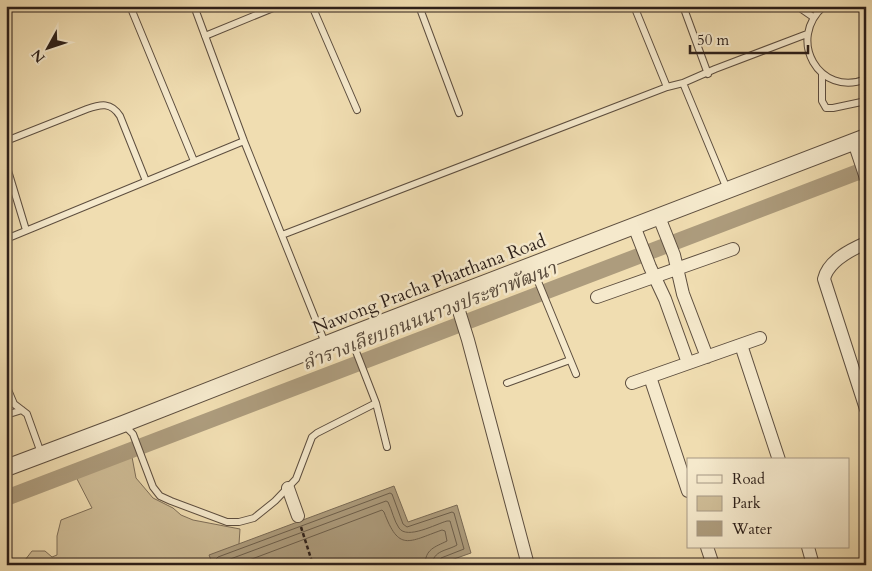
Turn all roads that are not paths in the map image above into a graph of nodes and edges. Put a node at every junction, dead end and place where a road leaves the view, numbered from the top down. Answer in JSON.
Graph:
{"nodes":[{"id":1,"x":130,"y":6,"type":"edge"},
{"id":2,"x":194,"y":6,"type":"edge"},
{"id":3,"x":278,"y":6,"type":"edge"},
{"id":4,"x":312,"y":6,"type":"edge"},
{"id":5,"x":419,"y":6,"type":"edge"},
{"id":6,"x":634,"y":6,"type":"edge"},
{"id":7,"x":683,"y":6,"type":"edge"},
{"id":8,"x":797,"y":6,"type":"edge"},
{"id":9,"x":824,"y":6,"type":"edge"},
{"id":10,"x":813,"y":17,"type":"junction"},
{"id":11,"x":807,"y":34,"type":"junction"},
{"id":12,"x":205,"y":36,"type":"junction"},
{"id":13,"x":822,"y":73,"type":"junction"},
{"id":14,"x":708,"y":74,"type":"junction"},
{"id":15,"x":866,"y":79,"type":"edge"},
{"id":16,"x":683,"y":83,"type":"junction"},
{"id":17,"x":667,"y":87,"type":"junction"},
{"id":18,"x":866,"y":101,"type":"edge"},
{"id":19,"x":357,"y":110,"type":"dead end"},
{"id":20,"x":459,"y":112,"type":"dead end"},
{"id":21,"x":860,"y":140,"type":"edge"},
{"id":22,"x":6,"y":141,"type":"edge"},
{"id":23,"x":244,"y":141,"type":"junction"},
{"id":24,"x":194,"y":161,"type":"junction"},
{"id":25,"x":6,"y":164,"type":"edge"},
{"id":26,"x":866,"y":178,"type":"edge"},
{"id":27,"x":146,"y":181,"type":"junction"},
{"id":28,"x":728,"y":190,"type":"junction"},
{"id":29,"x":659,"y":217,"type":"junction"},
{"id":30,"x":634,"y":226,"type":"junction"},
{"id":31,"x":26,"y":230,"type":"junction"},
{"id":32,"x":282,"y":235,"type":"junction"},
{"id":33,"x":6,"y":239,"type":"edge"},
{"id":34,"x":866,"y":243,"type":"edge"},
{"id":35,"x":733,"y":249,"type":"dead end"},
{"id":36,"x":676,"y":262,"type":"junction"},
{"id":37,"x":532,"y":266,"type":"junction"},
{"id":38,"x":652,"y":272,"type":"junction"},
{"id":39,"x":597,"y":297,"type":"dead end"},
{"id":40,"x":456,"y":302,"type":"junction"},
{"id":41,"x":350,"y":335,"type":"junction"},
{"id":42,"x":760,"y":338,"type":"dead end"},
{"id":43,"x":326,"y":344,"type":"junction"},
{"id":44,"x":741,"y":345,"type":"junction"},
{"id":45,"x":707,"y":356,"type":"junction"},
{"id":46,"x":570,"y":360,"type":"junction"},
{"id":47,"x":688,"y":363,"type":"junction"},
{"id":48,"x":576,"y":374,"type":"dead end"},
{"id":49,"x":650,"y":377,"type":"junction"},
{"id":50,"x":508,"y":383,"type":"dead end"},
{"id":51,"x":632,"y":383,"type":"dead end"},
{"id":52,"x":6,"y":385,"type":"edge"},
{"id":53,"x":376,"y":403,"type":"junction"},
{"id":54,"x":866,"y":409,"type":"edge"},
{"id":55,"x":22,"y":410,"type":"junction"},
{"id":56,"x":6,"y":416,"type":"edge"},
{"id":57,"x":128,"y":429,"type":"junction"},
{"id":58,"x":387,"y":447,"type":"dead end"},
{"id":59,"x":42,"y":454,"type":"junction"},
{"id":60,"x":778,"y":458,"type":"edge"},
{"id":61,"x":6,"y":468,"type":"edge"},
{"id":62,"x":288,"y":488,"type":"junction"},
{"id":63,"x":687,"y":488,"type":"edge"},
{"id":64,"x":298,"y":516,"type":"road end"},
{"id":65,"x":707,"y":548,"type":"edge"},
{"id":66,"x":808,"y":548,"type":"edge"},
{"id":67,"x":528,"y":565,"type":"edge"},
{"id":68,"x":713,"y":565,"type":"edge"},
{"id":69,"x":813,"y":565,"type":"edge"}],
"edges":[{"from":1,"to":24,"type":"lane"},
{"from":2,"to":12,"type":"lane"},
{"from":3,"to":12,"type":"lane"},
{"from":4,"to":19,"type":"lane"},
{"from":5,"to":20,"type":"lane"},
{"from":6,"to":17,"type":"lane"},
{"from":7,"to":14,"type":"lane"},
{"from":8,"to":10,"type":"lane"},
{"from":9,"to":10,"type":"lane"},
{"from":10,"to":11,"type":"lane"},
{"from":11,"to":13,"type":"lane"},
{"from":11,"to":14,"type":"lane"},
{"from":12,"to":23,"type":"lane"},
{"from":13,"to":15,"type":"lane"},
{"from":13,"to":18,"type":"lane"},
{"from":14,"to":16,"type":"lane"},
{"from":16,"to":17,"type":"lane"},
{"from":16,"to":28,"type":"lane"},
{"from":17,"to":32,"type":"lane"},
{"from":21,"to":26,"type":"street"},
{"from":21,"to":28,"type":"street","name":"Nawong Pracha Phatthana Road"},
{"from":22,"to":27,"type":"lane"},
{"from":23,"to":24,"type":"lane"},
{"from":23,"to":32,"type":"lane"},
{"from":24,"to":27,"type":"lane"},
{"from":25,"to":31,"type":"lane"},
{"from":27,"to":31,"type":"lane"},
{"from":28,"to":29,"type":"street","name":"Nawong Pracha Phatthana Road"},
{"from":29,"to":30,"type":"street","name":"Nawong Pracha Phatthana Road"},
{"from":29,"to":36,"type":"street"},
{"from":30,"to":37,"type":"street","name":"Nawong Pracha Phatthana Road"},
{"from":30,"to":38,"type":"street"},
{"from":31,"to":33,"type":"lane"},
{"from":32,"to":43,"type":"lane"},
{"from":34,"to":54,"type":"street"},
{"from":35,"to":36,"type":"street"},
{"from":36,"to":38,"type":"street"},
{"from":36,"to":45,"type":"street"},
{"from":37,"to":40,"type":"street","name":"Nawong Pracha Phatthana Road"},
{"from":37,"to":46,"type":"lane"},
{"from":38,"to":39,"type":"street"},
{"from":38,"to":47,"type":"street"},
{"from":40,"to":41,"type":"street","name":"Nawong Pracha Phatthana Road"},
{"from":40,"to":67,"type":"street"},
{"from":41,"to":43,"type":"street","name":"Nawong Pracha Phatthana Road"},
{"from":41,"to":53,"type":"lane"},
{"from":42,"to":44,"type":"street"},
{"from":43,"to":57,"type":"street","name":"Nawong Pracha Phatthana Road"},
{"from":44,"to":45,"type":"street"},
{"from":44,"to":60,"type":"street"},
{"from":45,"to":47,"type":"street"},
{"from":46,"to":48,"type":"lane"},
{"from":46,"to":50,"type":"lane"},
{"from":47,"to":49,"type":"street"},
{"from":49,"to":51,"type":"street"},
{"from":49,"to":63,"type":"street"},
{"from":52,"to":55,"type":"lane"},
{"from":53,"to":58,"type":"lane"},
{"from":53,"to":62,"type":"lane"},
{"from":55,"to":56,"type":"lane"},
{"from":55,"to":59,"type":"lane"},
{"from":57,"to":59,"type":"street","name":"Nawong Pracha Phatthana Road"},
{"from":57,"to":62,"type":"lane"},
{"from":59,"to":61,"type":"street","name":"Nawong Pracha Phatthana Road"},
{"from":62,"to":64,"type":"street"},
{"from":65,"to":68,"type":"street"},
{"from":66,"to":69,"type":"street"}]}
